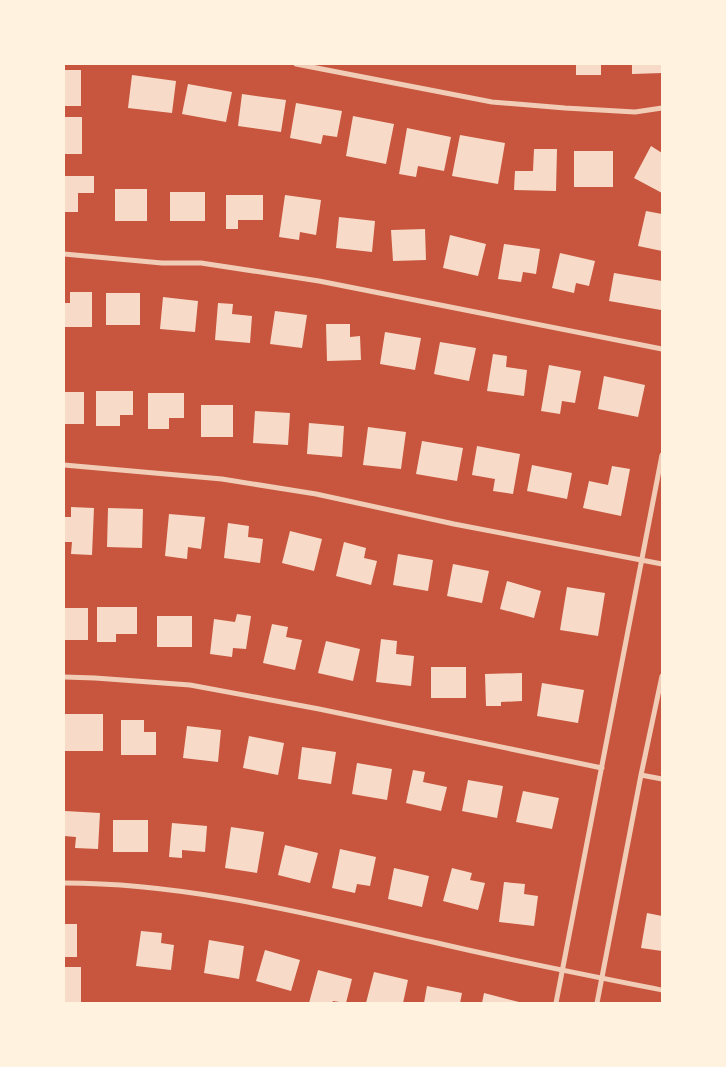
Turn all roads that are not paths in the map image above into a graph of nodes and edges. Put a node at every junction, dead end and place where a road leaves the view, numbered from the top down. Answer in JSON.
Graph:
{"nodes":[{"id":1,"x":296,"y":64,"type":"edge"},
{"id":2,"x":662,"y":108,"type":"edge"},
{"id":3,"x":64,"y":254,"type":"edge"},
{"id":4,"x":662,"y":349,"type":"edge"},
{"id":5,"x":662,"y":455,"type":"edge"},
{"id":6,"x":64,"y":465,"type":"edge"},
{"id":7,"x":642,"y":560,"type":"junction"},
{"id":8,"x":662,"y":564,"type":"edge"},
{"id":9,"x":662,"y":676,"type":"edge"},
{"id":10,"x":64,"y":677,"type":"edge"},
{"id":11,"x":602,"y":768,"type":"junction"},
{"id":12,"x":641,"y":775,"type":"junction"},
{"id":13,"x":662,"y":779,"type":"edge"},
{"id":14,"x":64,"y":883,"type":"edge"},
{"id":15,"x":562,"y":970,"type":"junction"},
{"id":16,"x":602,"y":978,"type":"junction"},
{"id":17,"x":662,"y":990,"type":"edge"},
{"id":18,"x":556,"y":1003,"type":"edge"},
{"id":19,"x":597,"y":1003,"type":"edge"}],
"edges":[{"from":1,"to":2,"type":"street"},
{"from":3,"to":4,"type":"street"},
{"from":5,"to":7,"type":"street"},
{"from":6,"to":7,"type":"street"},
{"from":7,"to":8,"type":"street"},
{"from":7,"to":11,"type":"street"},
{"from":9,"to":12,"type":"street"},
{"from":10,"to":11,"type":"street"},
{"from":11,"to":15,"type":"street"},
{"from":12,"to":13,"type":"street"},
{"from":12,"to":16,"type":"street"},
{"from":14,"to":15,"type":"street"},
{"from":15,"to":16,"type":"street"},
{"from":15,"to":18,"type":"street"},
{"from":16,"to":17,"type":"street"},
{"from":16,"to":19,"type":"street"}]}
